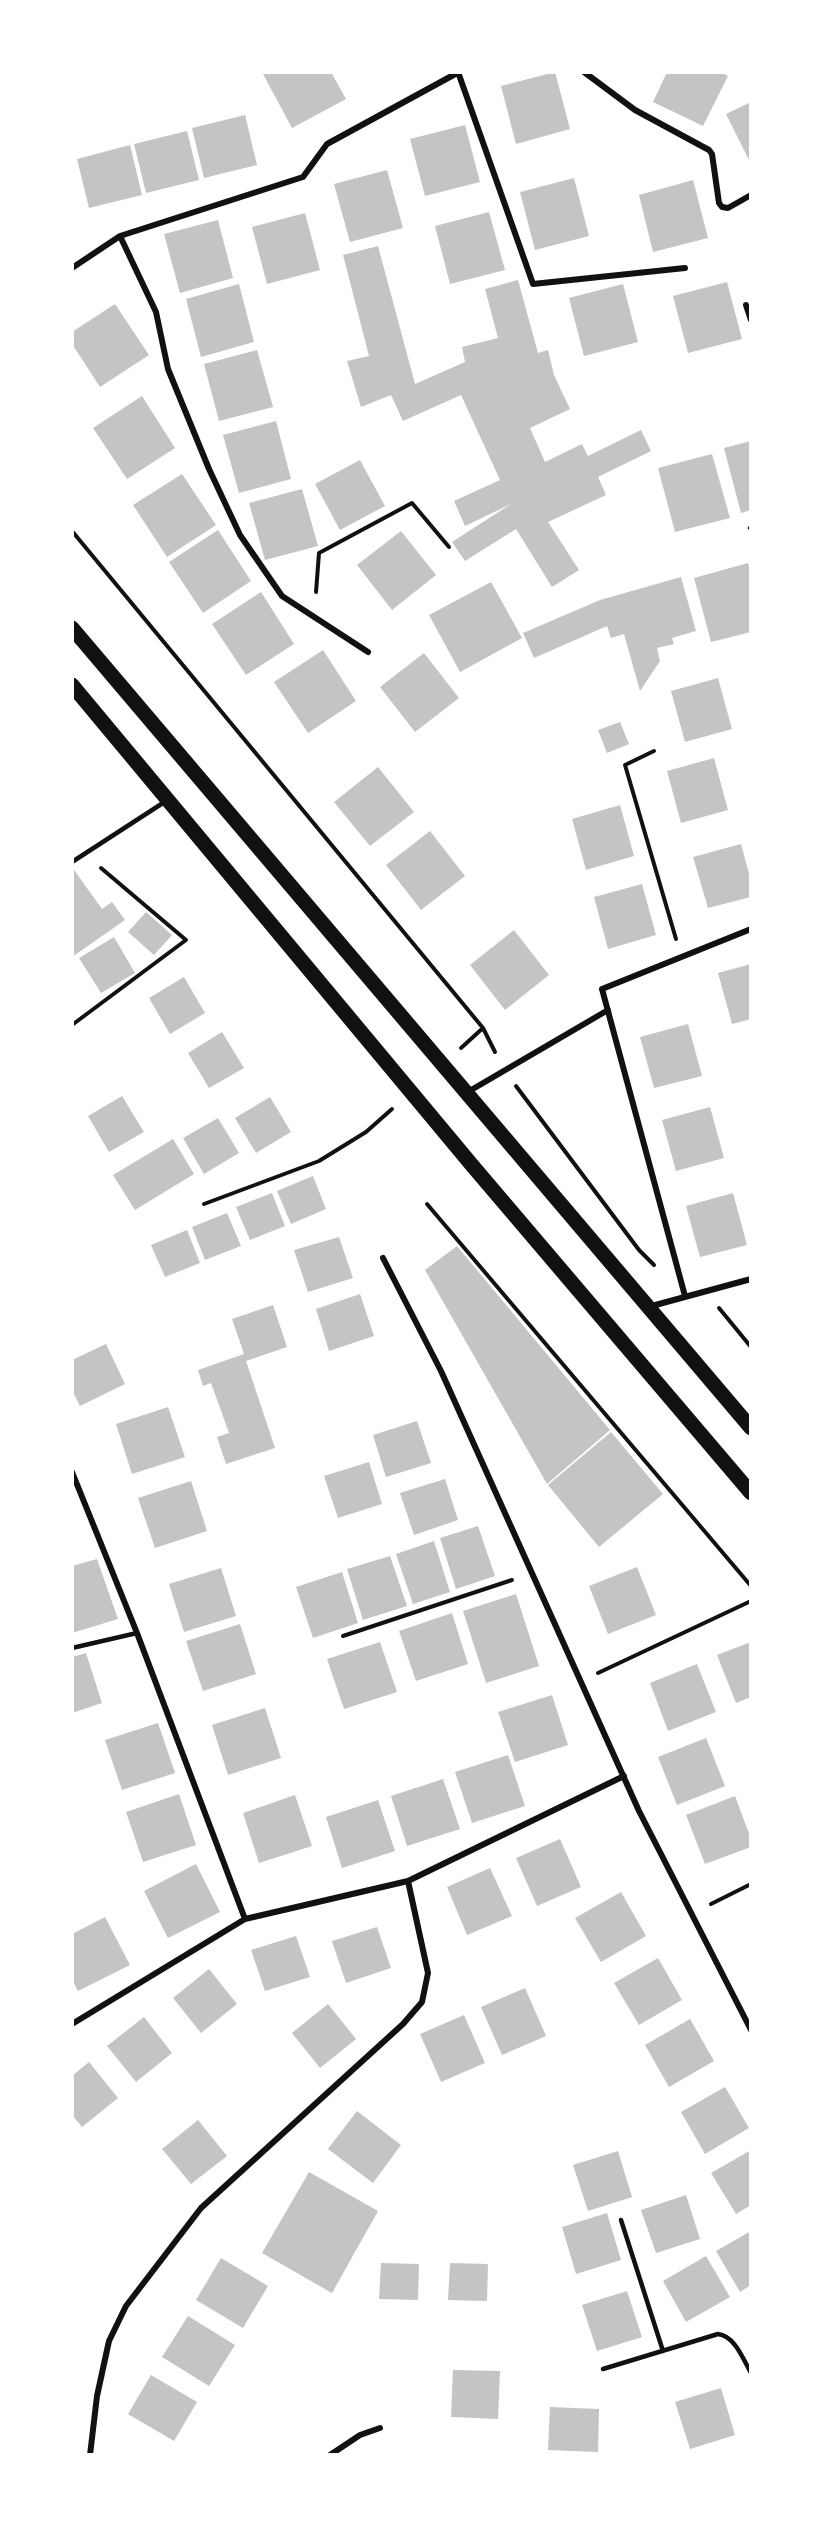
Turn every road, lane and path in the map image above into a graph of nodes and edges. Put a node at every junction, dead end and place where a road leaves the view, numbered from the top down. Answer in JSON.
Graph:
{"nodes":[{"id":1,"x":459,"y":72,"type":"edge"},
{"id":2,"x":584,"y":72,"type":"edge"},
{"id":3,"x":751,"y":195,"type":"edge"},
{"id":4,"x":120,"y":236,"type":"junction"},
{"id":5,"x":72,"y":268,"type":"edge"},
{"id":6,"x":685,"y":268,"type":"dead end"},
{"id":7,"x":746,"y":305,"type":"dead end"},
{"id":8,"x":751,"y":320,"type":"edge"},
{"id":9,"x":72,"y":531,"type":"edge"},
{"id":10,"x":449,"y":547,"type":"dead end"},
{"id":11,"x":314,"y":617,"type":"junction"},
{"id":12,"x":72,"y":628,"type":"edge"},
{"id":13,"x":368,"y":652,"type":"dead end"},
{"id":14,"x":72,"y":685,"type":"edge"},
{"id":15,"x":654,"y":751,"type":"dead end"},
{"id":16,"x":168,"y":800,"type":"junction"},
{"id":17,"x":84,"y":854,"type":"junction"},
{"id":18,"x":72,"y":862,"type":"edge"},
{"id":19,"x":751,"y":929,"type":"edge"},
{"id":20,"x":681,"y":957,"type":"junction"},
{"id":21,"x":608,"y":1010,"type":"junction"},
{"id":22,"x":72,"y":1025,"type":"edge"},
{"id":23,"x":483,"y":1028,"type":"junction"},
{"id":24,"x":456,"y":1052,"type":"dead end"},
{"id":25,"x":504,"y":1070,"type":"junction"},
{"id":26,"x":465,"y":1093,"type":"junction"},
{"id":27,"x":397,"y":1105,"type":"dead end"},
{"id":28,"x":204,"y":1204,"type":"dead end"},
{"id":29,"x":427,"y":1204,"type":"dead end"},
{"id":30,"x":383,"y":1258,"type":"dead end"},
{"id":31,"x":751,"y":1279,"type":"edge"},
{"id":32,"x":685,"y":1296,"type":"junction"},
{"id":33,"x":717,"y":1306,"type":"dead end"},
{"id":34,"x":648,"y":1307,"type":"junction"},
{"id":35,"x":751,"y":1347,"type":"edge"},
{"id":36,"x":751,"y":1428,"type":"edge"},
{"id":37,"x":72,"y":1472,"type":"edge"},
{"id":38,"x":751,"y":1493,"type":"edge"},
{"id":39,"x":532,"y":1574,"type":"junction"},
{"id":40,"x":751,"y":1586,"type":"edge"},
{"id":41,"x":751,"y":1601,"type":"edge"},
{"id":42,"x":137,"y":1633,"type":"junction"},
{"id":43,"x":343,"y":1636,"type":"dead end"},
{"id":44,"x":72,"y":1647,"type":"edge"},
{"id":45,"x":581,"y":1681,"type":"junction"},
{"id":46,"x":624,"y":1776,"type":"junction"},
{"id":47,"x":408,"y":1881,"type":"junction"},
{"id":48,"x":751,"y":1884,"type":"edge"},
{"id":49,"x":691,"y":1913,"type":"junction"},
{"id":50,"x":245,"y":1919,"type":"junction"},
{"id":51,"x":72,"y":2024,"type":"edge"},
{"id":52,"x":751,"y":2030,"type":"edge"},
{"id":53,"x":621,"y":2220,"type":"dead end"},
{"id":54,"x":663,"y":2351,"type":"junction"},
{"id":55,"x":603,"y":2369,"type":"dead end"},
{"id":56,"x":751,"y":2373,"type":"edge"},
{"id":57,"x":380,"y":2428,"type":"dead end"},
{"id":58,"x":90,"y":2455,"type":"edge"},
{"id":59,"x":330,"y":2455,"type":"edge"}],
"edges":[{"from":1,"to":4,"type":"street"},
{"from":1,"to":6,"type":"street"},
{"from":2,"to":3,"type":"street"},
{"from":4,"to":5,"type":"street"},
{"from":4,"to":11,"type":"street"},
{"from":7,"to":8,"type":"street"},
{"from":9,"to":23,"type":"path"},
{"from":10,"to":11,"type":"path"},
{"from":11,"to":13,"type":"street"},
{"from":12,"to":26,"type":"main road"},
{"from":14,"to":16,"type":"main road"},
{"from":15,"to":20,"type":"path"},
{"from":16,"to":17,"type":"lane"},
{"from":16,"to":38,"type":"main road"},
{"from":17,"to":18,"type":"lane"},
{"from":17,"to":22,"type":"path"},
{"from":19,"to":20,"type":"street"},
{"from":20,"to":21,"type":"street"},
{"from":21,"to":25,"type":"street"},
{"from":21,"to":32,"type":"street"},
{"from":23,"to":24,"type":"path"},
{"from":23,"to":25,"type":"path"},
{"from":25,"to":26,"type":"street"},
{"from":25,"to":32,"type":"path"},
{"from":26,"to":34,"type":"main road"},
{"from":27,"to":28,"type":"path"},
{"from":29,"to":40,"type":"path"},
{"from":30,"to":39,"type":"street"},
{"from":31,"to":32,"type":"street"},
{"from":32,"to":34,"type":"street"},
{"from":33,"to":35,"type":"path"},
{"from":34,"to":36,"type":"main road"},
{"from":37,"to":42,"type":"street"},
{"from":39,"to":43,"type":"path"},
{"from":39,"to":45,"type":"street"},
{"from":41,"to":45,"type":"path"},
{"from":42,"to":44,"type":"lane"},
{"from":42,"to":50,"type":"street"},
{"from":45,"to":46,"type":"street"},
{"from":46,"to":47,"type":"street"},
{"from":46,"to":49,"type":"street"},
{"from":47,"to":50,"type":"street"},
{"from":47,"to":58,"type":"street"},
{"from":48,"to":49,"type":"path"},
{"from":49,"to":52,"type":"street"},
{"from":50,"to":51,"type":"street"},
{"from":53,"to":54,"type":"lane"},
{"from":54,"to":55,"type":"lane"},
{"from":54,"to":56,"type":"lane"},
{"from":57,"to":59,"type":"street"}]}
